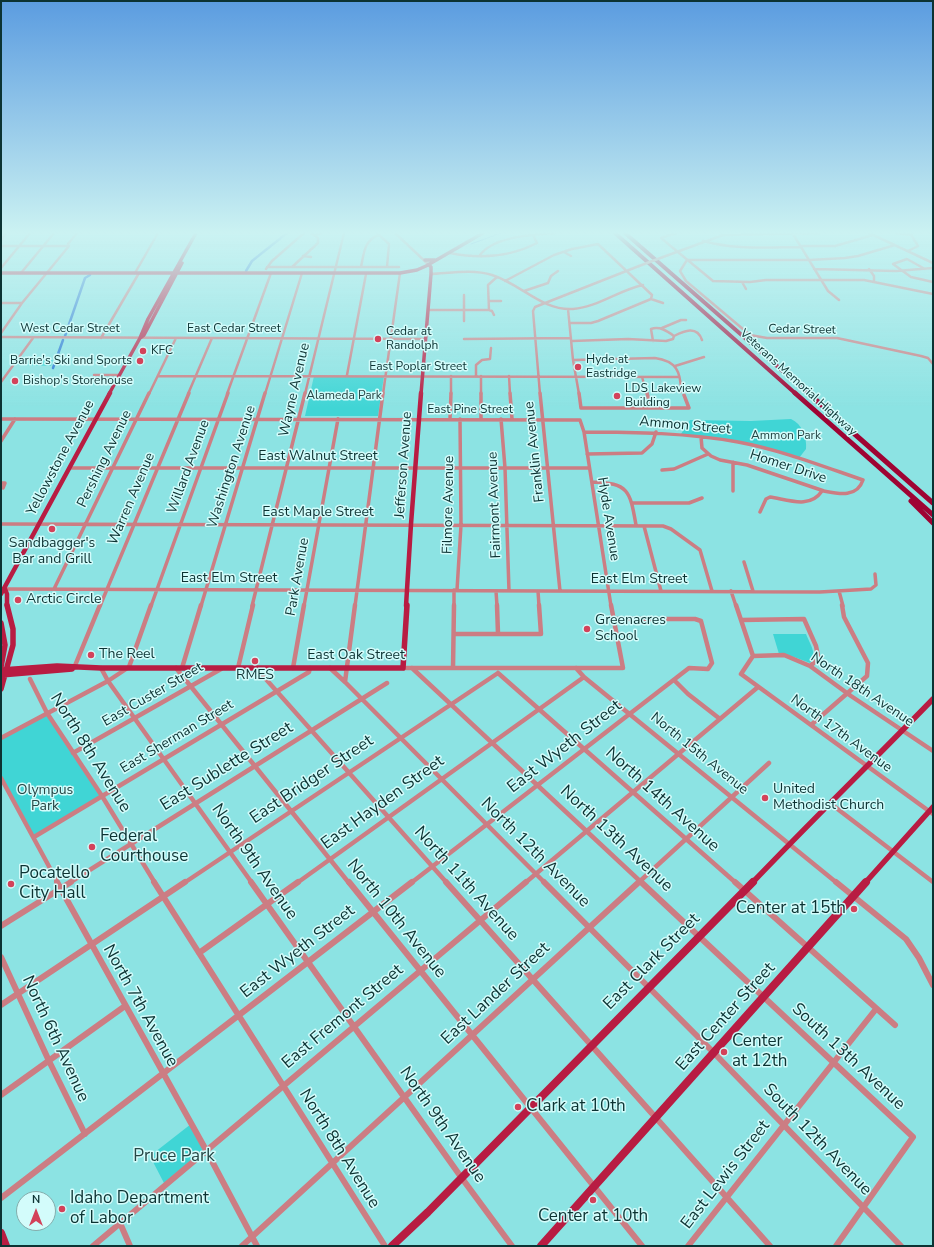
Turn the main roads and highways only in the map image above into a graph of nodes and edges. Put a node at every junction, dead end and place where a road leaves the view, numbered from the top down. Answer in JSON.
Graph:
{"nodes":[{"id":1,"x":166,"y":291,"type":"edge"},
{"id":2,"x":430,"y":291,"type":"edge"},
{"id":3,"x":679,"y":291,"type":"edge"},
{"id":4,"x":692,"y":291,"type":"edge"},
{"id":5,"x":894,"y":467,"type":"junction"},
{"id":6,"x":894,"y":482,"type":"junction"},
{"id":7,"x":933,"y":499,"type":"edge"},
{"id":8,"x":933,"y":503,"type":"edge"},
{"id":9,"x":933,"y":515,"type":"edge"},
{"id":10,"x":933,"y":523,"type":"edge"},
{"id":11,"x":5,"y":589,"type":"junction"},
{"id":12,"x":1,"y":594,"type":"edge"},
{"id":13,"x":1,"y":624,"type":"edge"},
{"id":14,"x":1,"y":628,"type":"edge"},
{"id":15,"x":403,"y":668,"type":"joint"},
{"id":16,"x":3,"y":671,"type":"edge"},
{"id":17,"x":1,"y":689,"type":"edge"},
{"id":18,"x":933,"y":699,"type":"edge"},
{"id":19,"x":932,"y":811,"type":"edge"},
{"id":20,"x":1,"y":1233,"type":"edge"},
{"id":21,"x":6,"y":1246,"type":"edge"},
{"id":22,"x":392,"y":1246,"type":"edge"},
{"id":23,"x":542,"y":1246,"type":"edge"}],
"edges":[{"from":1,"to":11,"type":"main road","name":"Yellowstone Avenue"},
{"from":2,"to":15,"type":"main road","name":"Jefferson Avenue"},
{"from":3,"to":6,"type":"highway","name":"Veterans Memorial Highway"},
{"from":4,"to":5,"type":"highway","name":"Veterans Memorial Highway"},
{"from":5,"to":7,"type":"highway"},
{"from":5,"to":8,"type":"highway","name":"Veterans Memorial Highway"},
{"from":6,"to":9,"type":"highway","name":"Veterans Memorial Highway"},
{"from":6,"to":10,"type":"highway"},
{"from":11,"to":12,"type":"main road","name":"Yellowstone Avenue"},
{"from":11,"to":16,"type":"main road"},
{"from":13,"to":14,"type":"main road"},
{"from":13,"to":16,"type":"main road"},
{"from":15,"to":16,"type":"main road","name":"East Oak Street"},
{"from":16,"to":17,"type":"main road"},
{"from":18,"to":22,"type":"main road","name":"East Clark Street"},
{"from":19,"to":23,"type":"main road","name":"East Center Street"},
{"from":20,"to":21,"type":"main road"}]}
